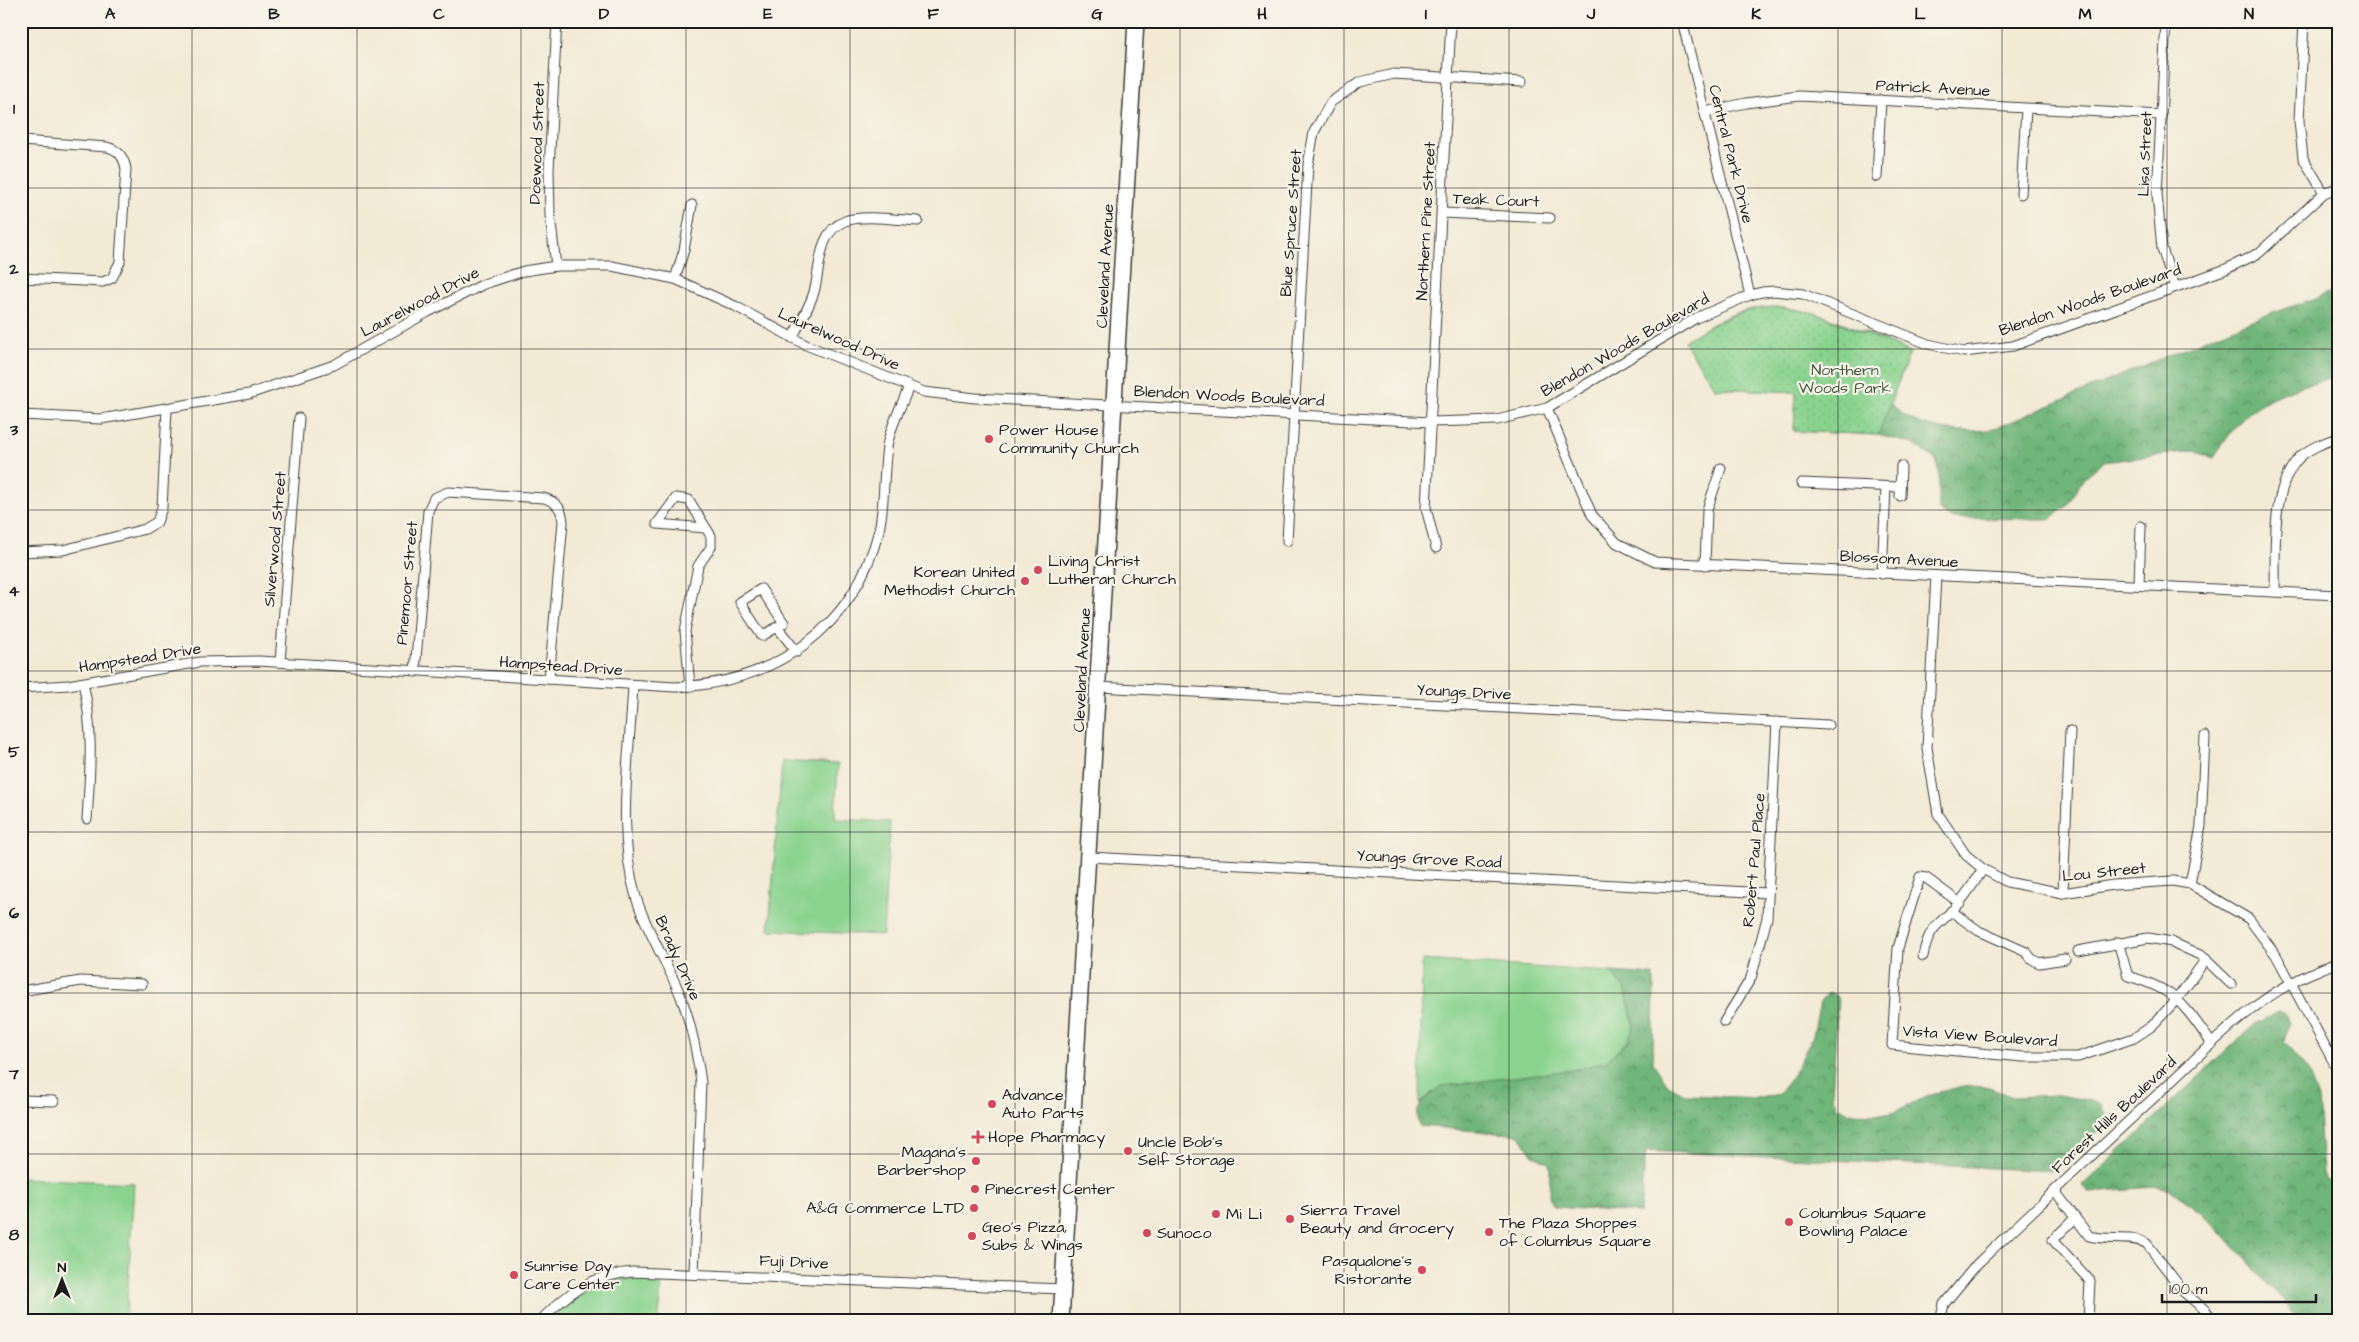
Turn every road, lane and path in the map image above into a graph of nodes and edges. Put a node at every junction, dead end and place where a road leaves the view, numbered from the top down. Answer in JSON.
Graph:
{"nodes":[{"id":1,"x":557,"y":21,"type":"edge"},
{"id":2,"x":1136,"y":21,"type":"edge"},
{"id":3,"x":1451,"y":21,"type":"edge"},
{"id":4,"x":1682,"y":21,"type":"edge"},
{"id":5,"x":2166,"y":21,"type":"edge"},
{"id":6,"x":2304,"y":21,"type":"edge"},
{"id":7,"x":1448,"y":77,"type":"junction"},
{"id":8,"x":1522,"y":82,"type":"dead end"},
{"id":9,"x":1881,"y":100,"type":"junction"},
{"id":10,"x":2026,"y":109,"type":"junction"},
{"id":11,"x":1705,"y":112,"type":"junction"},
{"id":12,"x":2161,"y":115,"type":"junction"},
{"id":13,"x":21,"y":141,"type":"edge"},
{"id":14,"x":1877,"y":177,"type":"dead end"},
{"id":15,"x":2338,"y":187,"type":"edge"},
{"id":16,"x":2324,"y":193,"type":"junction"},
{"id":17,"x":2021,"y":194,"type":"dead end"},
{"id":18,"x":692,"y":204,"type":"dead end"},
{"id":19,"x":1442,"y":213,"type":"junction"},
{"id":20,"x":1550,"y":218,"type":"dead end"},
{"id":21,"x":918,"y":221,"type":"dead end"},
{"id":22,"x":556,"y":266,"type":"junction"},
{"id":23,"x":21,"y":278,"type":"edge"},
{"id":24,"x":676,"y":279,"type":"junction"},
{"id":25,"x":2175,"y":287,"type":"junction"},
{"id":26,"x":1750,"y":295,"type":"junction"},
{"id":27,"x":792,"y":338,"type":"junction"},
{"id":28,"x":909,"y":386,"type":"junction"},
{"id":29,"x":1114,"y":405,"type":"junction"},
{"id":30,"x":1547,"y":408,"type":"junction"},
{"id":31,"x":167,"y":410,"type":"junction"},
{"id":32,"x":21,"y":415,"type":"edge"},
{"id":33,"x":1295,"y":415,"type":"junction"},
{"id":34,"x":299,"y":418,"type":"dead end"},
{"id":35,"x":1431,"y":422,"type":"junction"},
{"id":36,"x":2338,"y":438,"type":"edge"},
{"id":37,"x":1901,"y":466,"type":"dead end"},
{"id":38,"x":1721,"y":468,"type":"dead end"},
{"id":39,"x":1801,"y":483,"type":"dead end"},
{"id":40,"x":1886,"y":487,"type":"junction"},
{"id":41,"x":2141,"y":526,"type":"dead end"},
{"id":42,"x":706,"y":528,"type":"junction"},
{"id":43,"x":1287,"y":541,"type":"dead end"},
{"id":44,"x":1436,"y":548,"type":"dead end"},
{"id":45,"x":21,"y":552,"type":"edge"},
{"id":46,"x":1705,"y":565,"type":"junction"},
{"id":47,"x":1882,"y":574,"type":"junction"},
{"id":48,"x":1936,"y":576,"type":"junction"},
{"id":49,"x":2139,"y":585,"type":"junction"},
{"id":50,"x":2275,"y":592,"type":"junction"},
{"id":51,"x":2338,"y":595,"type":"edge"},
{"id":52,"x":777,"y":627,"type":"junction"},
{"id":53,"x":797,"y":652,"type":"junction"},
{"id":54,"x":280,"y":662,"type":"junction"},
{"id":55,"x":415,"y":672,"type":"junction"},
{"id":56,"x":549,"y":679,"type":"junction"},
{"id":57,"x":83,"y":683,"type":"junction"},
{"id":58,"x":633,"y":685,"type":"junction"},
{"id":59,"x":690,"y":686,"type":"junction"},
{"id":60,"x":1098,"y":687,"type":"junction"},
{"id":61,"x":21,"y":688,"type":"edge"},
{"id":62,"x":1778,"y":722,"type":"junction"},
{"id":63,"x":1828,"y":725,"type":"dead end"},
{"id":64,"x":2070,"y":731,"type":"dead end"},
{"id":65,"x":2205,"y":736,"type":"dead end"},
{"id":66,"x":87,"y":819,"type":"dead end"},
{"id":67,"x":1089,"y":857,"type":"junction"},
{"id":68,"x":1983,"y":870,"type":"junction"},
{"id":69,"x":2190,"y":884,"type":"junction"},
{"id":70,"x":1768,"y":893,"type":"junction"},
{"id":71,"x":2063,"y":893,"type":"junction"},
{"id":72,"x":1960,"y":903,"type":"junction"},
{"id":73,"x":1951,"y":911,"type":"junction"},
{"id":74,"x":2118,"y":942,"type":"junction"},
{"id":75,"x":2078,"y":951,"type":"dead end"},
{"id":76,"x":1924,"y":956,"type":"dead end"},
{"id":77,"x":2065,"y":959,"type":"dead end"},
{"id":78,"x":2206,"y":959,"type":"junction"},
{"id":79,"x":2338,"y":963,"type":"edge"},
{"id":80,"x":2290,"y":982,"type":"junction"},
{"id":81,"x":142,"y":984,"type":"dead end"},
{"id":82,"x":2231,"y":984,"type":"dead end"},
{"id":83,"x":21,"y":991,"type":"edge"},
{"id":84,"x":2177,"y":999,"type":"junction"},
{"id":85,"x":1724,"y":1022,"type":"dead end"},
{"id":86,"x":2212,"y":1044,"type":"junction"},
{"id":87,"x":2337,"y":1068,"type":"edge"},
{"id":88,"x":21,"y":1100,"type":"edge"},
{"id":89,"x":54,"y":1101,"type":"dead end"},
{"id":90,"x":2054,"y":1191,"type":"junction"},
{"id":91,"x":2076,"y":1218,"type":"junction"},
{"id":92,"x":694,"y":1273,"type":"junction"},
{"id":93,"x":1063,"y":1290,"type":"junction"},
{"id":94,"x":2211,"y":1319,"type":"edge"},
{"id":95,"x":540,"y":1321,"type":"edge"},
{"id":96,"x":1061,"y":1321,"type":"edge"},
{"id":97,"x":1940,"y":1321,"type":"edge"},
{"id":98,"x":2088,"y":1321,"type":"edge"}],
"edges":[{"from":1,"to":22,"type":"street","name":"Doewood Street"},
{"from":2,"to":29,"type":"main road","name":"Cleveland Avenue"},
{"from":3,"to":7,"type":"street","name":"Northern Pine Street"},
{"from":4,"to":11,"type":"street","name":"Central Park Drive"},
{"from":5,"to":12,"type":"street","name":"Lisa Street"},
{"from":6,"to":16,"type":"street"},
{"from":7,"to":8,"type":"street","name":"Blue Spruce Street"},
{"from":7,"to":19,"type":"street","name":"Northern Pine Street"},
{"from":7,"to":33,"type":"street","name":"Blue Spruce Street"},
{"from":9,"to":10,"type":"street","name":"Patrick Avenue"},
{"from":9,"to":11,"type":"street","name":"Patrick Avenue"},
{"from":9,"to":14,"type":"street"},
{"from":10,"to":12,"type":"street","name":"Patrick Avenue"},
{"from":10,"to":17,"type":"street"},
{"from":11,"to":26,"type":"street","name":"Central Park Drive"},
{"from":12,"to":25,"type":"street","name":"Lisa Street"},
{"from":13,"to":23,"type":"street"},
{"from":15,"to":16,"type":"street","name":"Blendon Woods Boulevard"},
{"from":16,"to":25,"type":"street","name":"Blendon Woods Boulevard"},
{"from":18,"to":24,"type":"street"},
{"from":19,"to":20,"type":"street","name":"Teak Court"},
{"from":19,"to":35,"type":"street","name":"Northern Pine Street"},
{"from":21,"to":27,"type":"street"},
{"from":22,"to":24,"type":"street","name":"Laurelwood Drive"},
{"from":22,"to":31,"type":"street","name":"Laurelwood Drive"},
{"from":24,"to":27,"type":"street","name":"Laurelwood Drive"},
{"from":25,"to":26,"type":"street","name":"Blendon Woods Boulevard"},
{"from":26,"to":30,"type":"street","name":"Blendon Woods Boulevard"},
{"from":27,"to":28,"type":"street","name":"Laurelwood Drive"},
{"from":28,"to":29,"type":"street","name":"Laurelwood Drive"},
{"from":28,"to":53,"type":"street","name":"Hampstead Drive"},
{"from":29,"to":33,"type":"street","name":"Blendon Woods Boulevard"},
{"from":29,"to":60,"type":"main road","name":"Cleveland Avenue"},
{"from":30,"to":35,"type":"street","name":"Blendon Woods Boulevard"},
{"from":30,"to":46,"type":"street","name":"Blossom Avenue"},
{"from":31,"to":32,"type":"street","name":"Laurelwood Drive"},
{"from":31,"to":45,"type":"street"},
{"from":33,"to":35,"type":"street","name":"Blendon Woods Boulevard"},
{"from":33,"to":43,"type":"street","name":"Blue Spruce Street"},
{"from":34,"to":54,"type":"street","name":"Silverwood Street"},
{"from":35,"to":44,"type":"street","name":"Northern Pine Street"},
{"from":36,"to":50,"type":"street"},
{"from":37,"to":40,"type":"street"},
{"from":38,"to":46,"type":"street"},
{"from":39,"to":40,"type":"street"},
{"from":40,"to":47,"type":"street"},
{"from":41,"to":49,"type":"street"},
{"from":42,"to":42,"type":"street"},
{"from":42,"to":59,"type":"street"},
{"from":46,"to":47,"type":"street","name":"Blossom Avenue"},
{"from":47,"to":48,"type":"street","name":"Blossom Avenue"},
{"from":48,"to":49,"type":"street","name":"Blossom Avenue"},
{"from":48,"to":68,"type":"street","name":"Lou Street"},
{"from":49,"to":50,"type":"street","name":"Blossom Avenue"},
{"from":50,"to":51,"type":"street","name":"Blossom Avenue"},
{"from":52,"to":52,"type":"street"},
{"from":52,"to":53,"type":"street"},
{"from":53,"to":59,"type":"street","name":"Hampstead Drive"},
{"from":54,"to":55,"type":"street","name":"Hampstead Drive"},
{"from":54,"to":57,"type":"street","name":"Hampstead Drive"},
{"from":55,"to":56,"type":"street","name":"Hampstead Drive"},
{"from":55,"to":56,"type":"street","name":"Pinemoor Street"},
{"from":56,"to":58,"type":"street","name":"Hampstead Drive"},
{"from":57,"to":61,"type":"street","name":"Hampstead Drive"},
{"from":57,"to":66,"type":"street"},
{"from":58,"to":59,"type":"street","name":"Hampstead Drive"},
{"from":58,"to":92,"type":"street","name":"Brady Drive"},
{"from":60,"to":62,"type":"street","name":"Youngs Drive"},
{"from":60,"to":67,"type":"main road","name":"Cleveland Avenue"},
{"from":62,"to":63,"type":"street","name":"Youngs Drive"},
{"from":62,"to":70,"type":"street","name":"Robert Paul Place"},
{"from":64,"to":71,"type":"street"},
{"from":65,"to":69,"type":"street"},
{"from":67,"to":70,"type":"street","name":"Youngs Grove Road"},
{"from":67,"to":93,"type":"main road","name":"Cleveland Avenue"},
{"from":68,"to":71,"type":"street","name":"Lou Street"},
{"from":68,"to":72,"type":"street"},
{"from":69,"to":71,"type":"street","name":"Lou Street"},
{"from":69,"to":80,"type":"street","name":"Lou Street"},
{"from":70,"to":85,"type":"street","name":"Robert Paul Place"},
{"from":72,"to":73,"type":"street"},
{"from":72,"to":84,"type":"street","name":"Vista View Boulevard"},
{"from":73,"to":76,"type":"street"},
{"from":73,"to":77,"type":"street"},
{"from":74,"to":75,"type":"street"},
{"from":74,"to":78,"type":"street"},
{"from":74,"to":84,"type":"street"},
{"from":78,"to":82,"type":"street"},
{"from":78,"to":84,"type":"street"},
{"from":79,"to":80,"type":"street","name":"Forest Hills Boulevard"},
{"from":80,"to":86,"type":"street","name":"Forest Hills Boulevard"},
{"from":80,"to":87,"type":"street","name":"Lou Street"},
{"from":81,"to":83,"type":"street"},
{"from":84,"to":86,"type":"street"},
{"from":86,"to":90,"type":"street","name":"Forest Hills Boulevard"},
{"from":88,"to":89,"type":"street"},
{"from":90,"to":91,"type":"street"},
{"from":90,"to":97,"type":"street","name":"Forest Hills Boulevard"},
{"from":91,"to":94,"type":"street"},
{"from":91,"to":98,"type":"street"},
{"from":92,"to":93,"type":"street","name":"Fuji Drive"},
{"from":92,"to":95,"type":"street","name":"Fuji Drive"},
{"from":93,"to":96,"type":"main road","name":"Cleveland Avenue"}]}
